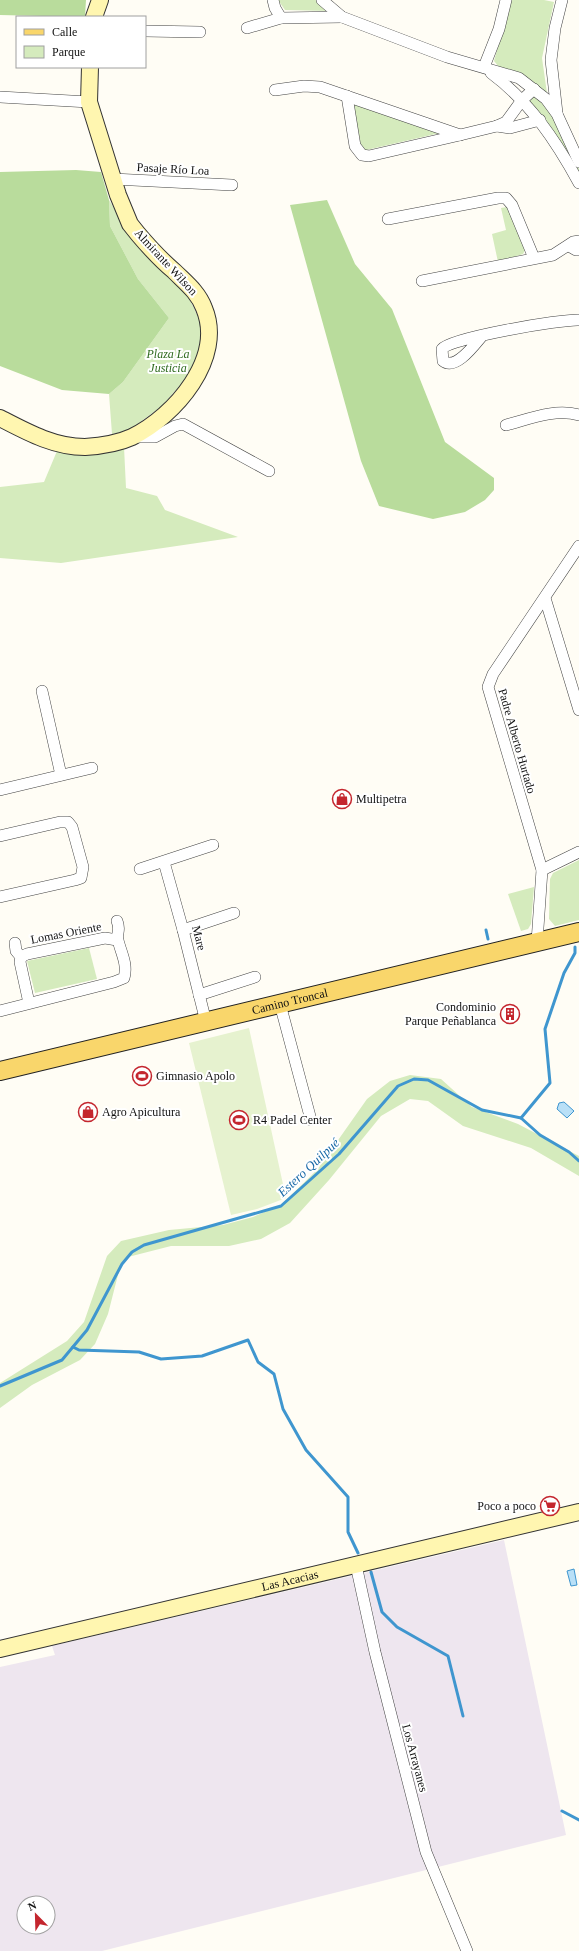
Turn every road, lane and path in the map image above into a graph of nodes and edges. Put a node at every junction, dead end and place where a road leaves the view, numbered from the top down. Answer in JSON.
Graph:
{"nodes":[{"id":1,"x":100,"y":0,"type":"edge"},
{"id":2,"x":273,"y":0,"type":"edge"},
{"id":3,"x":322,"y":0,"type":"edge"},
{"id":4,"x":506,"y":0,"type":"edge"},
{"id":5,"x":562,"y":0,"type":"edge"},
{"id":6,"x":94,"y":16,"type":"edge"},
{"id":7,"x":342,"y":17,"type":"junction"},
{"id":8,"x":281,"y":18,"type":"junction"},
{"id":9,"x":247,"y":28,"type":"dead end"},
{"id":10,"x":146,"y":31,"type":"edge"},
{"id":11,"x":200,"y":32,"type":"dead end"},
{"id":12,"x":484,"y":67,"type":"junction"},
{"id":13,"x":90,"y":68,"type":"edge"},
{"id":14,"x":534,"y":89,"type":"junction"},
{"id":15,"x":275,"y":90,"type":"dead end"},
{"id":16,"x":347,"y":96,"type":"junction"},
{"id":17,"x":0,"y":97,"type":"edge"},
{"id":18,"x":522,"y":100,"type":"junction"},
{"id":19,"x":89,"y":102,"type":"junction"},
{"id":20,"x":557,"y":114,"type":"junction"},
{"id":21,"x":540,"y":120,"type":"junction"},
{"id":22,"x":497,"y":126,"type":"junction"},
{"id":23,"x":460,"y":135,"type":"junction"},
{"id":24,"x":579,"y":162,"type":"edge"},
{"id":25,"x":113,"y":179,"type":"junction"},
{"id":26,"x":579,"y":183,"type":"edge"},
{"id":27,"x":232,"y":185,"type":"dead end"},
{"id":28,"x":388,"y":219,"type":"dead end"},
{"id":29,"x":576,"y":246,"type":"edge"},
{"id":30,"x":534,"y":258,"type":"junction"},
{"id":31,"x":422,"y":281,"type":"dead end"},
{"id":32,"x":579,"y":320,"type":"edge"},
{"id":33,"x":482,"y":336,"type":"dead end"},
{"id":34,"x":579,"y":415,"type":"edge"},
{"id":35,"x":0,"y":418,"type":"edge"},
{"id":36,"x":506,"y":425,"type":"dead end"},
{"id":37,"x":132,"y":437,"type":"junction"},
{"id":38,"x":269,"y":471,"type":"dead end"},
{"id":39,"x":579,"y":546,"type":"edge"},
{"id":40,"x":545,"y":598,"type":"junction"},
{"id":41,"x":42,"y":690,"type":"dead end"},
{"id":42,"x":579,"y":710,"type":"edge"},
{"id":43,"x":92,"y":768,"type":"dead end"},
{"id":44,"x":61,"y":776,"type":"junction"},
{"id":45,"x":0,"y":790,"type":"edge"},
{"id":46,"x":0,"y":836,"type":"edge"},
{"id":47,"x":213,"y":846,"type":"dead end"},
{"id":48,"x":579,"y":852,"type":"edge"},
{"id":49,"x":164,"y":862,"type":"junction"},
{"id":50,"x":140,"y":869,"type":"dead end"},
{"id":51,"x":542,"y":870,"type":"junction"},
{"id":52,"x":0,"y":897,"type":"edge"},
{"id":53,"x":234,"y":912,"type":"dead end"},
{"id":54,"x":117,"y":921,"type":"dead end"},
{"id":55,"x":183,"y":930,"type":"junction"},
{"id":56,"x":579,"y":932,"type":"edge"},
{"id":57,"x":117,"y":940,"type":"junction"},
{"id":58,"x":537,"y":942,"type":"junction"},
{"id":59,"x":15,"y":943,"type":"dead end"},
{"id":60,"x":21,"y":957,"type":"junction"},
{"id":61,"x":255,"y":977,"type":"dead end"},
{"id":62,"x":199,"y":995,"type":"junction"},
{"id":63,"x":29,"y":1003,"type":"junction"},
{"id":64,"x":280,"y":1004,"type":"junction"},
{"id":65,"x":0,"y":1010,"type":"edge"},
{"id":66,"x":206,"y":1022,"type":"junction"},
{"id":67,"x":0,"y":1071,"type":"edge"},
{"id":68,"x":311,"y":1120,"type":"dead end"},
{"id":69,"x":579,"y":1512,"type":"edge"},
{"id":70,"x":356,"y":1565,"type":"junction"},
{"id":71,"x":0,"y":1649,"type":"edge"},
{"id":72,"x":466,"y":1951,"type":"edge"}],
"edges":[{"from":1,"to":6,"type":"street"},
{"from":2,"to":8,"type":"street"},
{"from":3,"to":7,"type":"street"},
{"from":4,"to":12,"type":"street"},
{"from":5,"to":20,"type":"street"},
{"from":7,"to":8,"type":"street"},
{"from":7,"to":12,"type":"street"},
{"from":8,"to":9,"type":"street"},
{"from":10,"to":11,"type":"street"},
{"from":12,"to":14,"type":"street"},
{"from":12,"to":18,"type":"street"},
{"from":13,"to":19,"type":"street","name":"Almirante Wilson"},
{"from":14,"to":18,"type":"street"},
{"from":14,"to":20,"type":"street"},
{"from":15,"to":16,"type":"street"},
{"from":16,"to":23,"type":"street"},
{"from":16,"to":23,"type":"street"},
{"from":17,"to":19,"type":"street"},
{"from":18,"to":21,"type":"street"},
{"from":18,"to":22,"type":"street"},
{"from":19,"to":25,"type":"street","name":"Almirante Wilson"},
{"from":20,"to":24,"type":"street"},
{"from":21,"to":22,"type":"street"},
{"from":21,"to":26,"type":"street"},
{"from":22,"to":23,"type":"street"},
{"from":25,"to":27,"type":"street","name":"Pasaje Río Loa"},
{"from":25,"to":37,"type":"street","name":"Almirante Wilson"},
{"from":28,"to":30,"type":"street"},
{"from":29,"to":30,"type":"street"},
{"from":30,"to":31,"type":"street"},
{"from":32,"to":33,"type":"street"},
{"from":34,"to":36,"type":"street"},
{"from":35,"to":37,"type":"street","name":"Almirante Wilson"},
{"from":37,"to":38,"type":"street"},
{"from":39,"to":40,"type":"street","name":"Padre Alberto Hurtado"},
{"from":40,"to":42,"type":"street"},
{"from":40,"to":51,"type":"street","name":"Padre Alberto Hurtado"},
{"from":41,"to":44,"type":"street"},
{"from":43,"to":44,"type":"street"},
{"from":44,"to":45,"type":"street"},
{"from":46,"to":52,"type":"street"},
{"from":47,"to":49,"type":"street"},
{"from":48,"to":51,"type":"street"},
{"from":49,"to":50,"type":"street"},
{"from":49,"to":55,"type":"street","name":"Mare"},
{"from":51,"to":58,"type":"street"},
{"from":53,"to":55,"type":"street"},
{"from":54,"to":57,"type":"street","name":"Lomas Oriente"},
{"from":55,"to":62,"type":"street","name":"Mare"},
{"from":56,"to":58,"type":"main road","name":"Camino Troncal"},
{"from":57,"to":60,"type":"street","name":"Lomas Oriente"},
{"from":57,"to":63,"type":"street","name":"Lomas Oriente"},
{"from":58,"to":64,"type":"main road","name":"Camino Troncal"},
{"from":59,"to":60,"type":"street","name":"Lomas Oriente"},
{"from":60,"to":63,"type":"street","name":"Lomas Oriente"},
{"from":61,"to":62,"type":"street"},
{"from":62,"to":66,"type":"street","name":"Mare"},
{"from":63,"to":65,"type":"street"},
{"from":64,"to":66,"type":"main road","name":"Camino Troncal"},
{"from":64,"to":68,"type":"street"},
{"from":66,"to":67,"type":"main road","name":"Camino Troncal"},
{"from":69,"to":70,"type":"street","name":"Las Acacias"},
{"from":70,"to":71,"type":"street","name":"Las Acacias"},
{"from":70,"to":72,"type":"street","name":"Los Arrayanes"}]}
